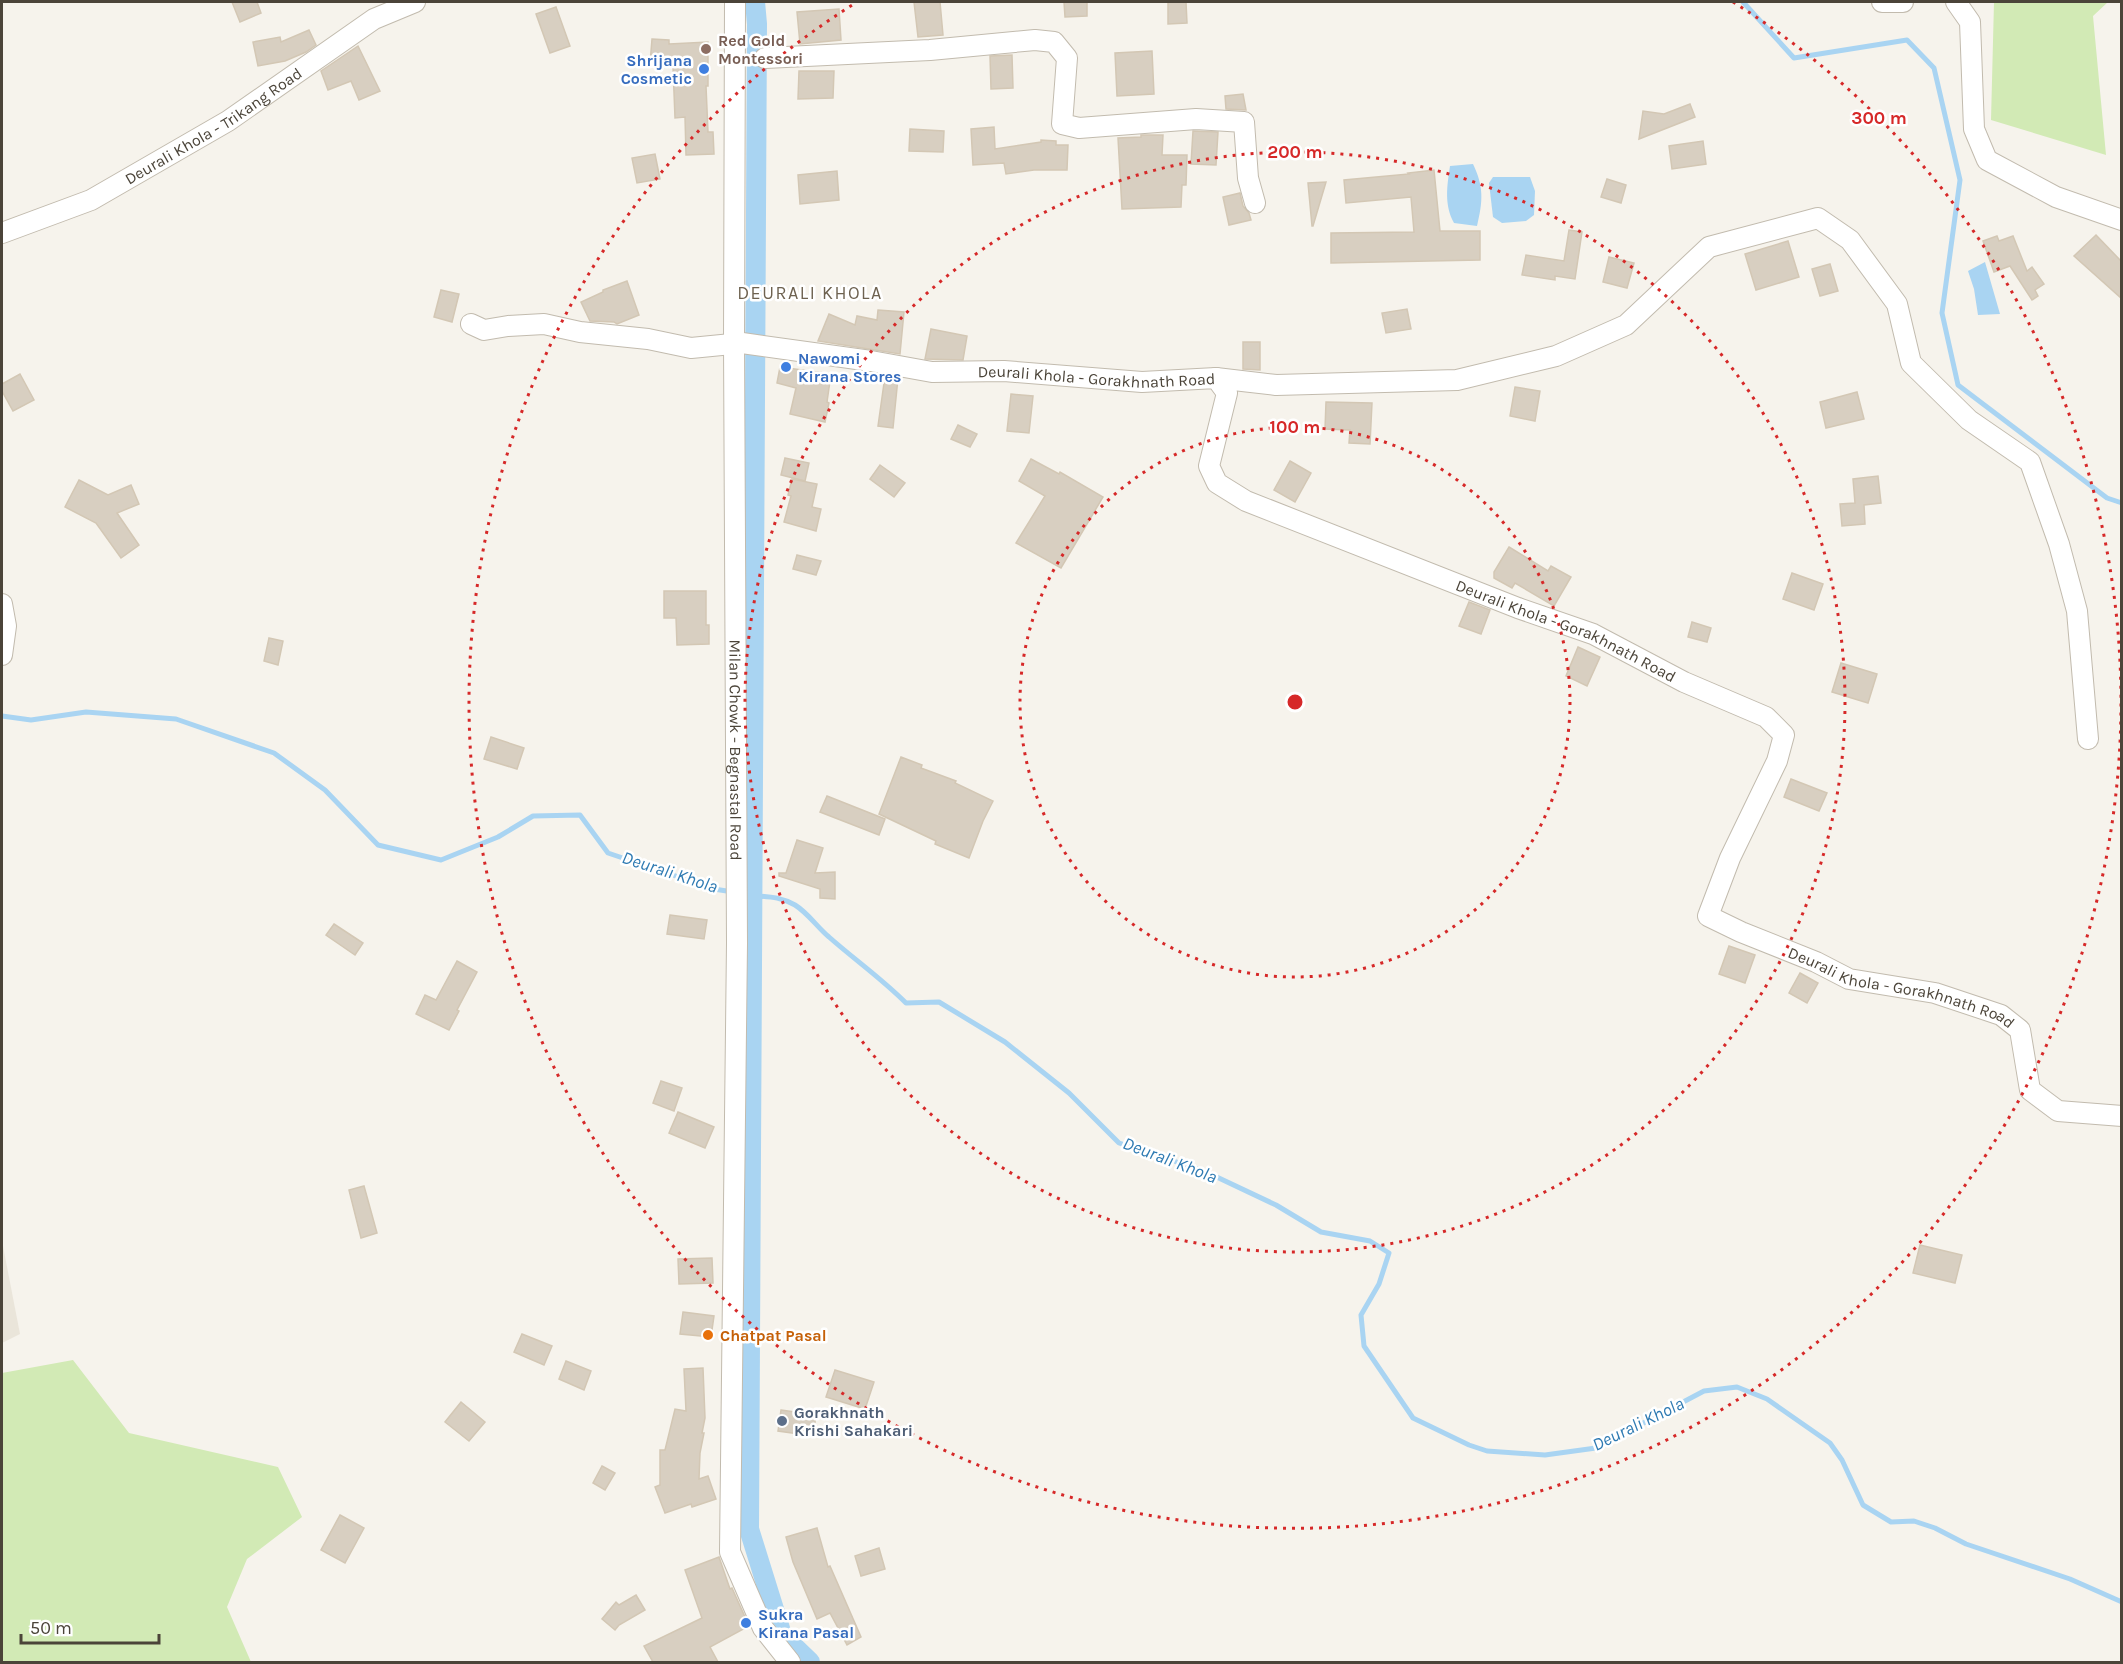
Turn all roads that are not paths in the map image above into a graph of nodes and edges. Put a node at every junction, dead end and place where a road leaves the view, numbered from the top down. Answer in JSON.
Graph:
{"nodes":[{"id":1,"x":416,"y":2,"type":"edge"},
{"id":2,"x":735,"y":2,"type":"edge"},
{"id":3,"x":1882,"y":2,"type":"edge"},
{"id":4,"x":1903,"y":2,"type":"edge"},
{"id":5,"x":1956,"y":2,"type":"edge"},
{"id":6,"x":765,"y":58,"type":"dead end"},
{"id":7,"x":1255,"y":203,"type":"dead end"},
{"id":8,"x":2121,"y":220,"type":"edge"},
{"id":9,"x":2,"y":233,"type":"edge"},
{"id":10,"x":471,"y":324,"type":"dead end"},
{"id":11,"x":738,"y":343,"type":"junction"},
{"id":12,"x":1216,"y":378,"type":"junction"},
{"id":13,"x":2,"y":604,"type":"edge"},
{"id":14,"x":2,"y":655,"type":"edge"},
{"id":15,"x":2088,"y":739,"type":"dead end"},
{"id":16,"x":2121,"y":1116,"type":"edge"},
{"id":17,"x":790,"y":1662,"type":"edge"}],
"edges":[{"from":1,"to":9,"type":"street","name":"Deurali Khola - Trikang Road"},
{"from":2,"to":11,"type":"street","name":"Milan Chowk - Begnastal Road"},
{"from":3,"to":4,"type":"street"},
{"from":5,"to":8,"type":"street"},
{"from":6,"to":7,"type":"street"},
{"from":10,"to":11,"type":"street","name":"Deurali Khola - Gorakhnath Road"},
{"from":11,"to":12,"type":"street","name":"Deurali Khola - Gorakhnath Road"},
{"from":11,"to":17,"type":"street","name":"Milan Chowk - Begnastal Road"},
{"from":12,"to":15,"type":"street"},
{"from":12,"to":16,"type":"street","name":"Deurali Khola - Gorakhnath Road"},
{"from":13,"to":14,"type":"street"}]}
